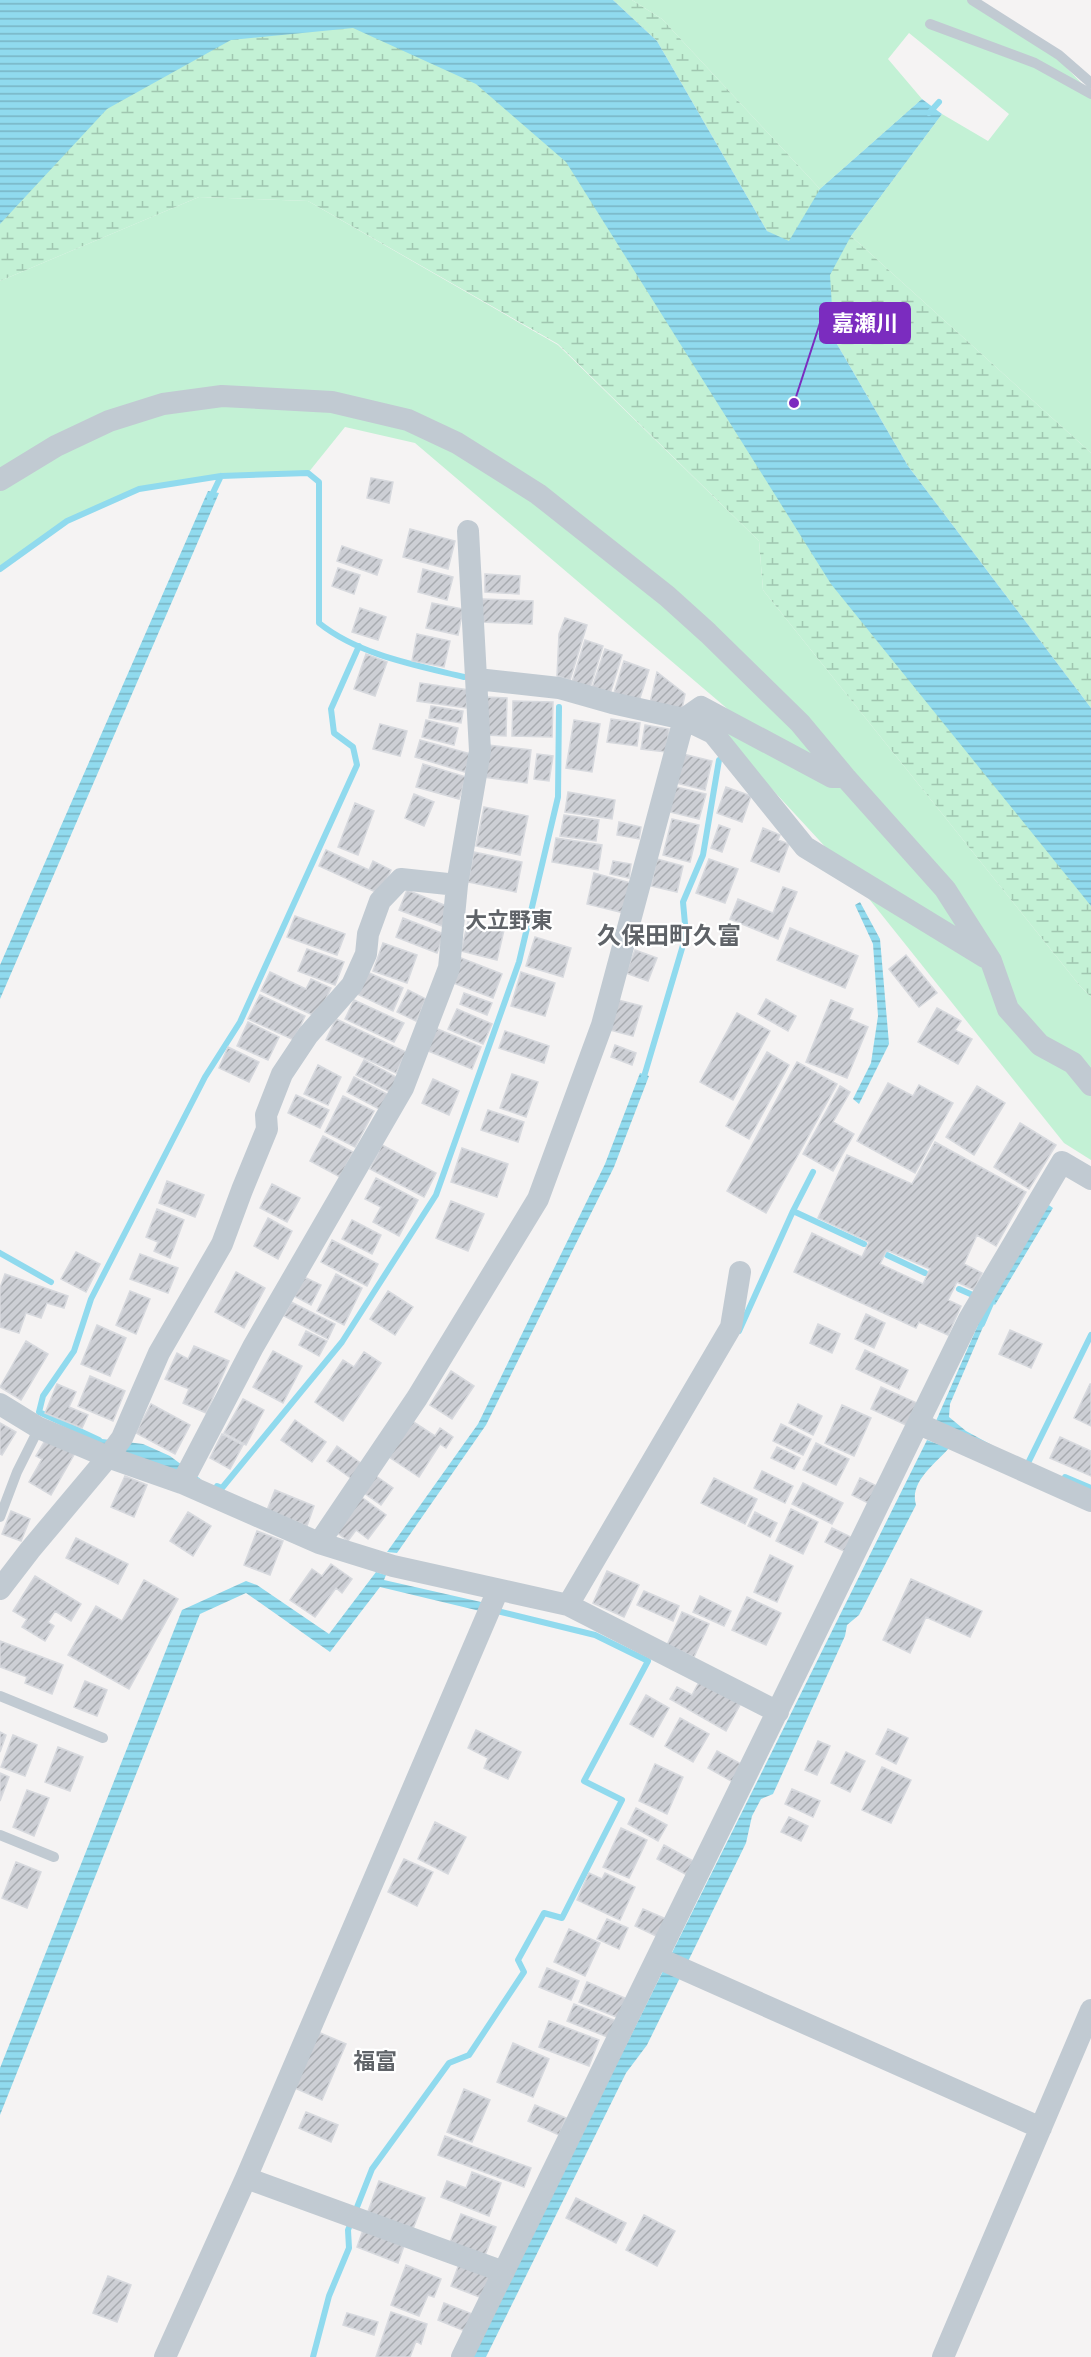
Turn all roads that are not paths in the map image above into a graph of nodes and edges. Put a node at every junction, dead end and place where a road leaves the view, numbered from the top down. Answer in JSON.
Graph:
{"nodes":[{"id":1,"x":972,"y":0,"type":"edge"},
{"id":2,"x":930,"y":24,"type":"dead end"},
{"id":3,"x":1091,"y":83,"type":"edge"},
{"id":4,"x":1091,"y":94,"type":"edge"},
{"id":5,"x":0,"y":480,"type":"edge"},
{"id":6,"x":468,"y":531,"type":"dead end"},
{"id":7,"x":477,"y":679,"type":"junction"},
{"id":8,"x":684,"y":719,"type":"junction"},
{"id":9,"x":845,"y":777,"type":"junction"},
{"id":10,"x":457,"y":885,"type":"junction"},
{"id":11,"x":992,"y":961,"type":"junction"},
{"id":12,"x":1091,"y":1085,"type":"edge"},
{"id":13,"x":1091,"y":1179,"type":"edge"},
{"id":14,"x":740,"y":1272,"type":"dead end"},
{"id":15,"x":0,"y":1404,"type":"edge"},
{"id":16,"x":39,"y":1428,"type":"junction"},
{"id":17,"x":931,"y":1430,"type":"junction"},
{"id":18,"x":108,"y":1457,"type":"junction"},
{"id":19,"x":187,"y":1474,"type":"junction"},
{"id":20,"x":1091,"y":1501,"type":"edge"},
{"id":21,"x":0,"y":1517,"type":"edge"},
{"id":22,"x":319,"y":1543,"type":"junction"},
{"id":23,"x":0,"y":1589,"type":"edge"},
{"id":24,"x":493,"y":1602,"type":"junction"},
{"id":25,"x":568,"y":1605,"type":"junction"},
{"id":26,"x":0,"y":1696,"type":"edge"},
{"id":27,"x":778,"y":1712,"type":"junction"},
{"id":28,"x":103,"y":1738,"type":"dead end"},
{"id":29,"x":0,"y":1835,"type":"edge"},
{"id":30,"x":54,"y":1857,"type":"dead end"},
{"id":31,"x":658,"y":1958,"type":"junction"},
{"id":32,"x":1091,"y":2010,"type":"edge"},
{"id":33,"x":1041,"y":2128,"type":"junction"},
{"id":34,"x":246,"y":2178,"type":"junction"},
{"id":35,"x":504,"y":2272,"type":"junction"},
{"id":36,"x":165,"y":2357,"type":"edge"},
{"id":37,"x":462,"y":2357,"type":"edge"},
{"id":38,"x":943,"y":2357,"type":"edge"}],
"edges":[{"from":1,"to":3,"type":"lane"},
{"from":2,"to":4,"type":"lane"},
{"from":5,"to":9,"type":"street"},
{"from":6,"to":7,"type":"street"},
{"from":7,"to":8,"type":"street"},
{"from":7,"to":10,"type":"street"},
{"from":8,"to":9,"type":"street"},
{"from":8,"to":11,"type":"street"},
{"from":8,"to":22,"type":"street"},
{"from":9,"to":11,"type":"street"},
{"from":10,"to":18,"type":"street"},
{"from":10,"to":19,"type":"street"},
{"from":11,"to":12,"type":"street"},
{"from":13,"to":17,"type":"street"},
{"from":14,"to":25,"type":"street"},
{"from":15,"to":16,"type":"street"},
{"from":16,"to":18,"type":"street"},
{"from":16,"to":21,"type":"lane"},
{"from":17,"to":20,"type":"street"},
{"from":17,"to":27,"type":"street"},
{"from":18,"to":19,"type":"street"},
{"from":18,"to":23,"type":"street"},
{"from":19,"to":22,"type":"street"},
{"from":22,"to":24,"type":"street"},
{"from":24,"to":25,"type":"street"},
{"from":24,"to":34,"type":"street"},
{"from":25,"to":27,"type":"street"},
{"from":26,"to":28,"type":"lane"},
{"from":27,"to":31,"type":"street"},
{"from":29,"to":30,"type":"lane"},
{"from":31,"to":33,"type":"street"},
{"from":31,"to":35,"type":"street"},
{"from":32,"to":33,"type":"street"},
{"from":33,"to":38,"type":"street"},
{"from":34,"to":35,"type":"street"},
{"from":34,"to":36,"type":"street"},
{"from":35,"to":37,"type":"street"}]}
